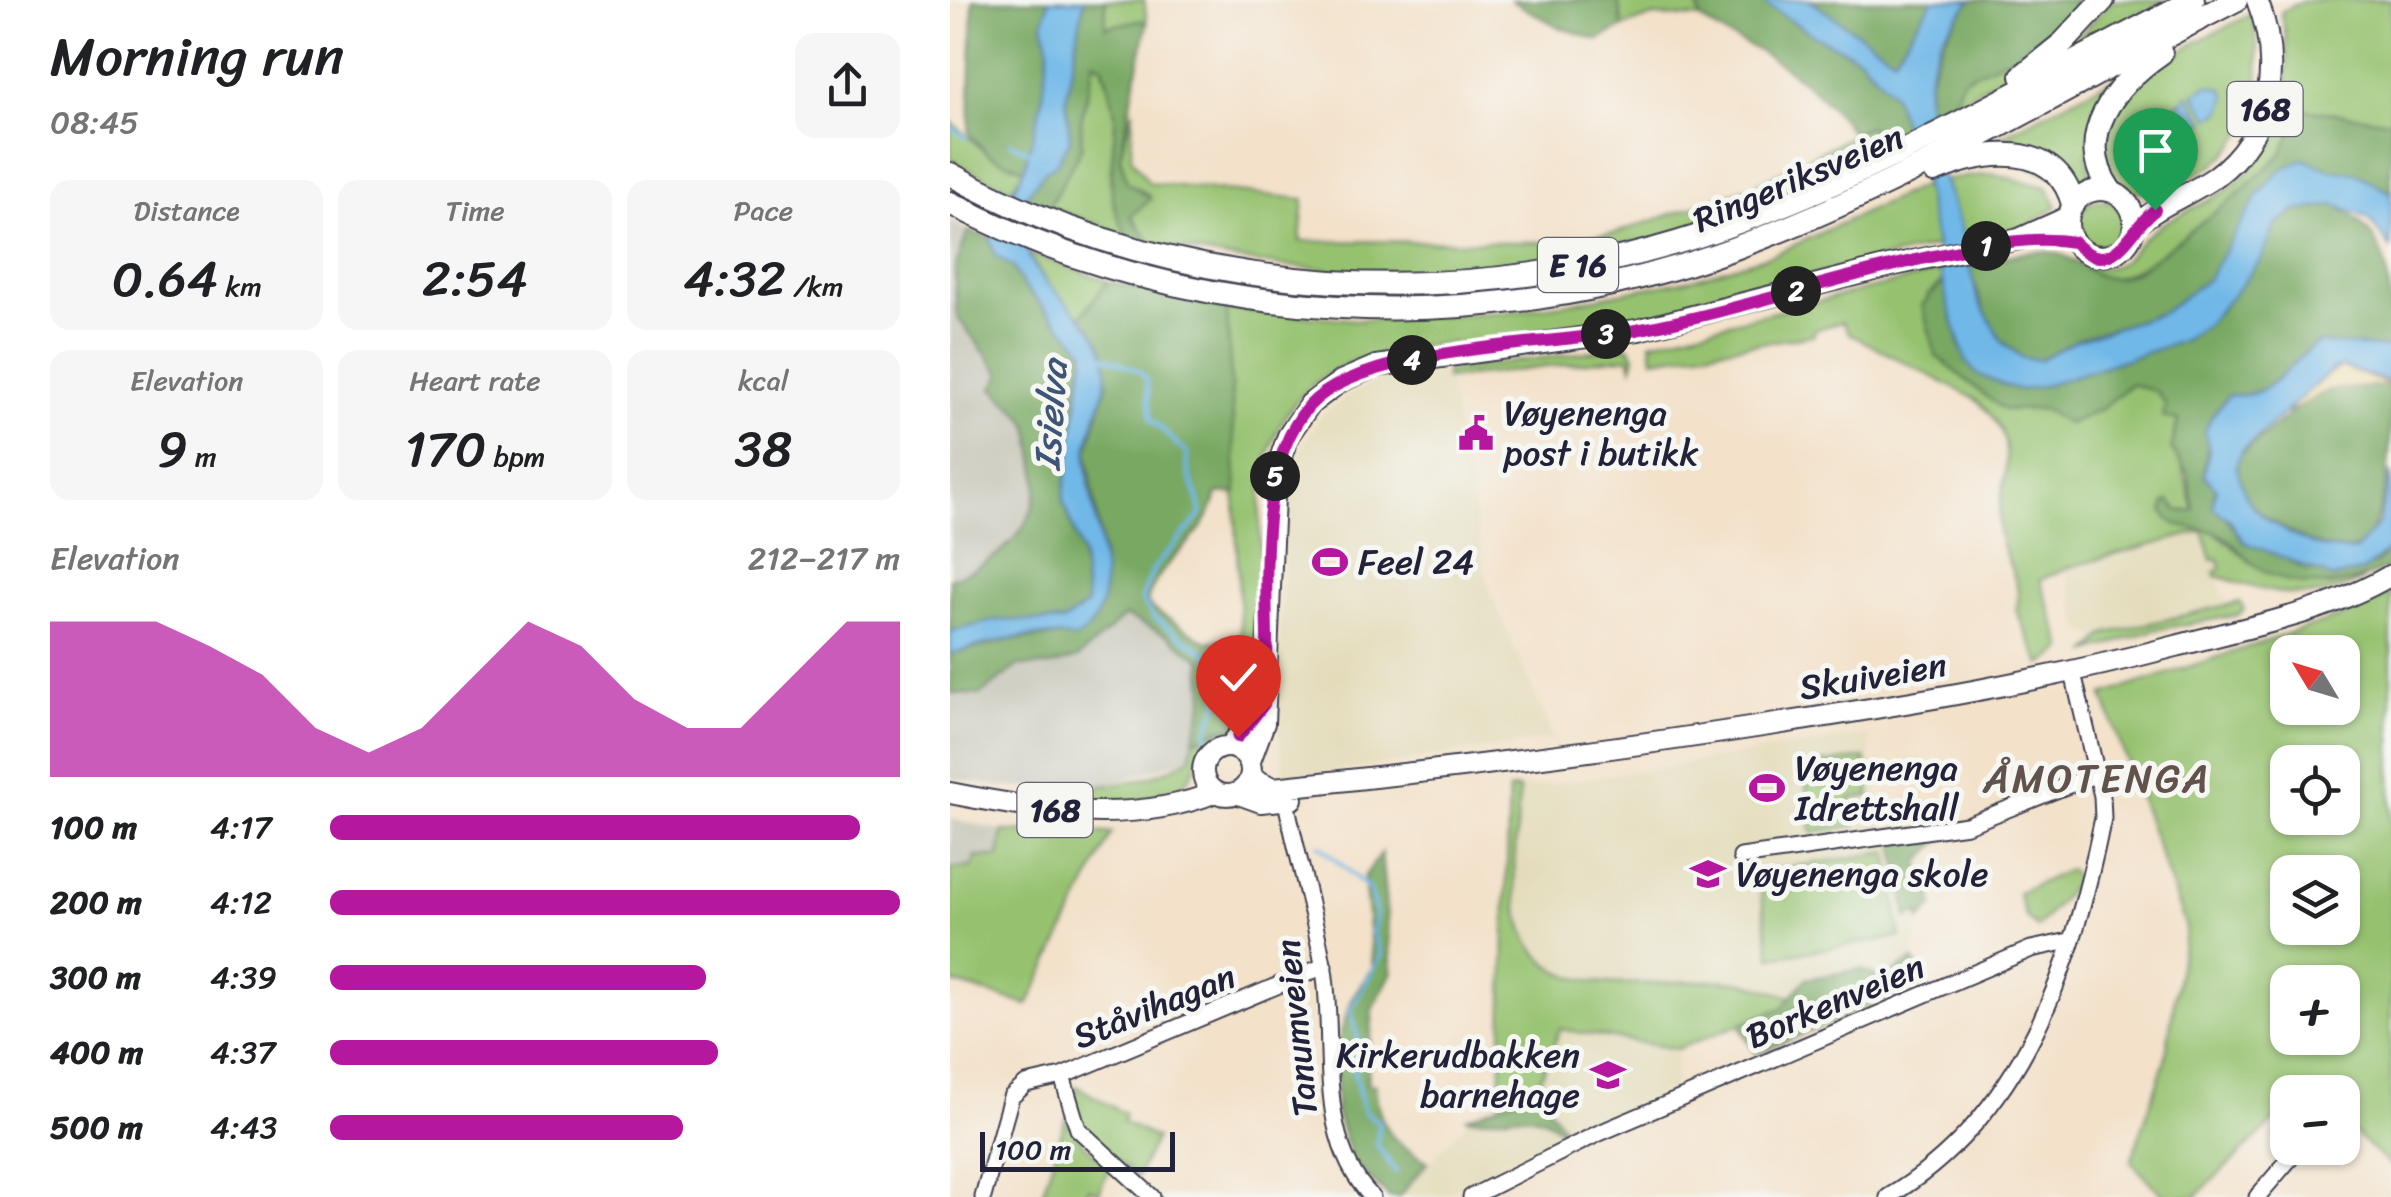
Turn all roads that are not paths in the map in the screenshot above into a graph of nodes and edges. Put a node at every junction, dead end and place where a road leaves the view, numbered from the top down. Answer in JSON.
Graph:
{"nodes":[{"id":1,"x":2104,"y":0,"type":"edge"},
{"id":2,"x":2193,"y":0,"type":"edge"},
{"id":3,"x":2257,"y":0,"type":"edge"},
{"id":4,"x":2234,"y":1,"type":"edge"},
{"id":5,"x":1983,"y":133,"type":"junction"},
{"id":6,"x":950,"y":174,"type":"edge"},
{"id":7,"x":1859,"y":183,"type":"junction"},
{"id":8,"x":950,"y":203,"type":"edge"},
{"id":9,"x":2131,"y":207,"type":"junction"},
{"id":10,"x":2066,"y":225,"type":"junction"},
{"id":11,"x":2391,"y":574,"type":"edge"},
{"id":12,"x":2073,"y":673,"type":"junction"},
{"id":13,"x":1264,"y":704,"type":"junction"},
{"id":14,"x":1230,"y":746,"type":"junction"},
{"id":15,"x":1250,"y":769,"type":"junction"},
{"id":16,"x":1202,"y":773,"type":"junction"},
{"id":17,"x":2097,"y":774,"type":"junction"},
{"id":18,"x":1226,"y":793,"type":"junction"},
{"id":19,"x":950,"y":794,"type":"edge"},
{"id":20,"x":1284,"y":794,"type":"junction"},
{"id":21,"x":1161,"y":807,"type":"junction"},
{"id":22,"x":1740,"y":858,"type":"dead end"},
{"id":23,"x":2069,"y":940,"type":"junction"},
{"id":24,"x":1324,"y":966,"type":"junction"},
{"id":25,"x":1062,"y":1076,"type":"junction"},
{"id":26,"x":2285,"y":1165,"type":"edge"},
{"id":27,"x":983,"y":1197,"type":"edge"},
{"id":28,"x":1152,"y":1197,"type":"edge"},
{"id":29,"x":1372,"y":1197,"type":"edge"},
{"id":30,"x":1471,"y":1197,"type":"edge"},
{"id":31,"x":1888,"y":1197,"type":"edge"},
{"id":32,"x":2258,"y":1197,"type":"edge"}],
"edges":[{"from":1,"to":5,"type":"highway","number":"E 16"},
{"from":2,"to":5,"type":"highway","name":"Ringeriksveien","number":"E 16"},
{"from":3,"to":9,"type":"main road","number":"168"},
{"from":4,"to":5,"type":"highway","name":"Ringeriksveien","number":"E 16"},
{"from":4,"to":9,"type":"highway","number":"E 16"},
{"from":5,"to":7,"type":"highway","name":"Ringeriksveien","number":"E 16"},
{"from":5,"to":7,"type":"highway","number":"E 16"},
{"from":5,"to":10,"type":"highway","number":"E 16"},
{"from":6,"to":7,"type":"highway","name":"Ringeriksveien","number":"E 16"},
{"from":7,"to":8,"type":"highway","name":"Ringeriksveien","number":"E 16"},
{"from":9,"to":10,"type":"main road","number":"168"},
{"from":9,"to":10,"type":"main road","number":"168"},
{"from":10,"to":13,"type":"main road","number":"168"},
{"from":11,"to":12,"type":"main road","name":"Skuiveien"},
{"from":12,"to":17,"type":"street"},
{"from":12,"to":20,"type":"main road","name":"Skuiveien"},
{"from":13,"to":14,"type":"main road"},
{"from":13,"to":15,"type":"main road","number":"168"},
{"from":14,"to":15,"type":"main road"},
{"from":14,"to":16,"type":"main road"},
{"from":15,"to":18,"type":"main road","number":"168"},
{"from":15,"to":20,"type":"main road"},
{"from":16,"to":18,"type":"main road"},
{"from":16,"to":21,"type":"main road"},
{"from":17,"to":22,"type":"street"},
{"from":17,"to":23,"type":"street"},
{"from":18,"to":20,"type":"main road","name":"Skuiveien"},
{"from":18,"to":21,"type":"main road","number":"168"},
{"from":19,"to":21,"type":"main road","number":"168"},
{"from":20,"to":24,"type":"street","name":"Tanumveien"},
{"from":23,"to":30,"type":"street","name":"Borkenveien"},
{"from":23,"to":31,"type":"street"},
{"from":24,"to":25,"type":"street","name":"Ståvihagan"},
{"from":24,"to":29,"type":"street","name":"Tanumveien"},
{"from":25,"to":27,"type":"street","name":"Ståvihagan"},
{"from":25,"to":28,"type":"street","name":"Ståvihagan"},
{"from":26,"to":32,"type":"street"}]}
